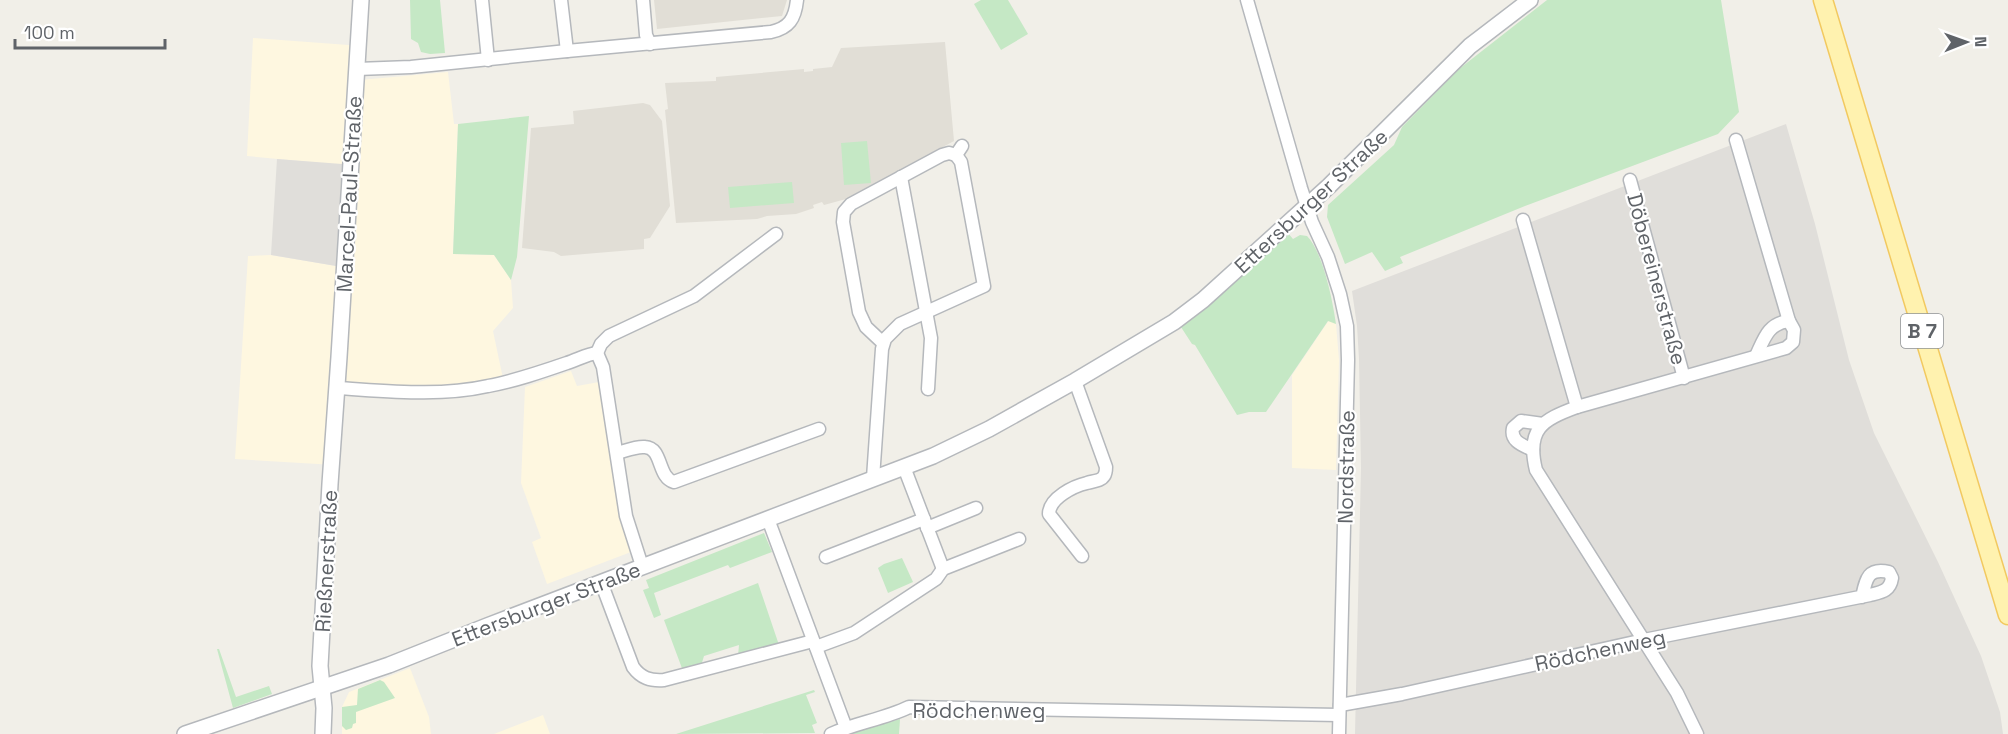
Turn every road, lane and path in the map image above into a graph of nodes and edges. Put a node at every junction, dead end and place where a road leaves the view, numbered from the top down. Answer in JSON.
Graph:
{"nodes":[{"id":1,"x":361,"y":0,"type":"edge"},
{"id":2,"x":482,"y":0,"type":"edge"},
{"id":3,"x":561,"y":0,"type":"edge"},
{"id":4,"x":643,"y":0,"type":"edge"},
{"id":5,"x":797,"y":0,"type":"edge"},
{"id":6,"x":1247,"y":0,"type":"edge"},
{"id":7,"x":1530,"y":0,"type":"edge"},
{"id":8,"x":1823,"y":0,"type":"edge"},
{"id":9,"x":650,"y":44,"type":"junction"},
{"id":10,"x":567,"y":51,"type":"junction"},
{"id":11,"x":488,"y":60,"type":"junction"},
{"id":12,"x":357,"y":69,"type":"junction"},
{"id":13,"x":1736,"y":140,"type":"dead end"},
{"id":14,"x":901,"y":177,"type":"junction"},
{"id":15,"x":1630,"y":180,"type":"dead end"},
{"id":16,"x":1308,"y":206,"type":"junction"},
{"id":17,"x":1523,"y":220,"type":"dead end"},
{"id":18,"x":776,"y":234,"type":"dead end"},
{"id":19,"x":927,"y":313,"type":"junction"},
{"id":20,"x":1789,"y":321,"type":"junction"},
{"id":21,"x":883,"y":343,"type":"junction"},
{"id":22,"x":597,"y":353,"type":"junction"},
{"id":23,"x":1755,"y":356,"type":"junction"},
{"id":24,"x":1684,"y":378,"type":"junction"},
{"id":25,"x":1075,"y":381,"type":"junction"},
{"id":26,"x":337,"y":388,"type":"junction"},
{"id":27,"x":928,"y":389,"type":"dead end"},
{"id":28,"x":1577,"y":407,"type":"junction"},
{"id":29,"x":1543,"y":424,"type":"junction"},
{"id":30,"x":819,"y":429,"type":"dead end"},
{"id":31,"x":1533,"y":450,"type":"junction"},
{"id":32,"x":617,"y":453,"type":"junction"},
{"id":33,"x":904,"y":467,"type":"junction"},
{"id":34,"x":873,"y":478,"type":"junction"},
{"id":35,"x":976,"y":508,"type":"dead end"},
{"id":36,"x":768,"y":519,"type":"junction"},
{"id":37,"x":925,"y":524,"type":"junction"},
{"id":38,"x":1019,"y":539,"type":"dead end"},
{"id":39,"x":1082,"y":556,"type":"dead end"},
{"id":40,"x":826,"y":557,"type":"dead end"},
{"id":41,"x":642,"y":566,"type":"junction"},
{"id":42,"x":943,"y":569,"type":"junction"},
{"id":43,"x":601,"y":582,"type":"junction"},
{"id":44,"x":1862,"y":597,"type":"dead end"},
{"id":45,"x":2008,"y":615,"type":"edge"},
{"id":46,"x":1644,"y":640,"type":"junction"},
{"id":47,"x":814,"y":644,"type":"junction"},
{"id":48,"x":322,"y":688,"type":"junction"},
{"id":49,"x":1340,"y":710,"type":"junction"},
{"id":50,"x":846,"y":728,"type":"junction"},
{"id":51,"x":185,"y":734,"type":"edge"},
{"id":52,"x":323,"y":734,"type":"edge"},
{"id":53,"x":831,"y":734,"type":"edge"},
{"id":54,"x":1339,"y":734,"type":"edge"},
{"id":55,"x":1697,"y":734,"type":"edge"}],
"edges":[{"from":1,"to":12,"type":"street","name":"Marcel-Paul-Straße"},
{"from":2,"to":11,"type":"street"},
{"from":3,"to":10,"type":"street"},
{"from":4,"to":9,"type":"street"},
{"from":5,"to":9,"type":"street"},
{"from":6,"to":16,"type":"street","name":"Nordstraße"},
{"from":7,"to":16,"type":"street","name":"Ettersburger Straße"},
{"from":8,"to":45,"type":"main road","number":"B 7"},
{"from":9,"to":10,"type":"street"},
{"from":10,"to":11,"type":"street"},
{"from":11,"to":12,"type":"street"},
{"from":12,"to":26,"type":"street","name":"Marcel-Paul-Straße"},
{"from":13,"to":20,"type":"street","name":"Döbereinerstraße"},
{"from":14,"to":19,"type":"street"},
{"from":14,"to":19,"type":"street"},
{"from":14,"to":21,"type":"street"},
{"from":15,"to":24,"type":"street","name":"Döbereinerstraße"},
{"from":16,"to":25,"type":"street","name":"Ettersburger Straße"},
{"from":16,"to":49,"type":"street","name":"Nordstraße"},
{"from":17,"to":28,"type":"street"},
{"from":18,"to":22,"type":"street"},
{"from":19,"to":21,"type":"street"},
{"from":19,"to":27,"type":"street"},
{"from":20,"to":23,"type":"street"},
{"from":20,"to":23,"type":"street","name":"Döbereinerstraße"},
{"from":21,"to":34,"type":"street"},
{"from":22,"to":26,"type":"street"},
{"from":22,"to":32,"type":"street"},
{"from":23,"to":24,"type":"street","name":"Döbereinerstraße"},
{"from":24,"to":28,"type":"street","name":"Döbereinerstraße"},
{"from":25,"to":33,"type":"street","name":"Ettersburger Straße"},
{"from":25,"to":39,"type":"street"},
{"from":26,"to":48,"type":"street","name":"Rießnerstraße"},
{"from":28,"to":29,"type":"street","name":"Döbereinerstraße"},
{"from":29,"to":31,"type":"street"},
{"from":29,"to":31,"type":"street"},
{"from":30,"to":32,"type":"street"},
{"from":31,"to":46,"type":"street"},
{"from":32,"to":41,"type":"street"},
{"from":33,"to":34,"type":"street","name":"Ettersburger Straße"},
{"from":33,"to":37,"type":"street"},
{"from":34,"to":36,"type":"street","name":"Ettersburger Straße"},
{"from":35,"to":37,"type":"street"},
{"from":36,"to":41,"type":"street","name":"Ettersburger Straße"},
{"from":36,"to":47,"type":"street"},
{"from":37,"to":40,"type":"street"},
{"from":37,"to":42,"type":"street"},
{"from":38,"to":42,"type":"street"},
{"from":41,"to":43,"type":"street","name":"Ettersburger Straße"},
{"from":42,"to":47,"type":"street"},
{"from":43,"to":47,"type":"street"},
{"from":43,"to":48,"type":"street","name":"Ettersburger Straße"},
{"from":44,"to":46,"type":"street","name":"Rödchenweg"},
{"from":46,"to":49,"type":"street","name":"Rödchenweg"},
{"from":46,"to":55,"type":"street"},
{"from":47,"to":50,"type":"street"},
{"from":48,"to":51,"type":"street","name":"Ettersburger Straße"},
{"from":48,"to":52,"type":"street","name":"Rießnerstraße"},
{"from":49,"to":50,"type":"street","name":"Rödchenweg"},
{"from":49,"to":54,"type":"street","name":"Nordstraße"},
{"from":50,"to":53,"type":"street","name":"Rödchenweg"}]}
